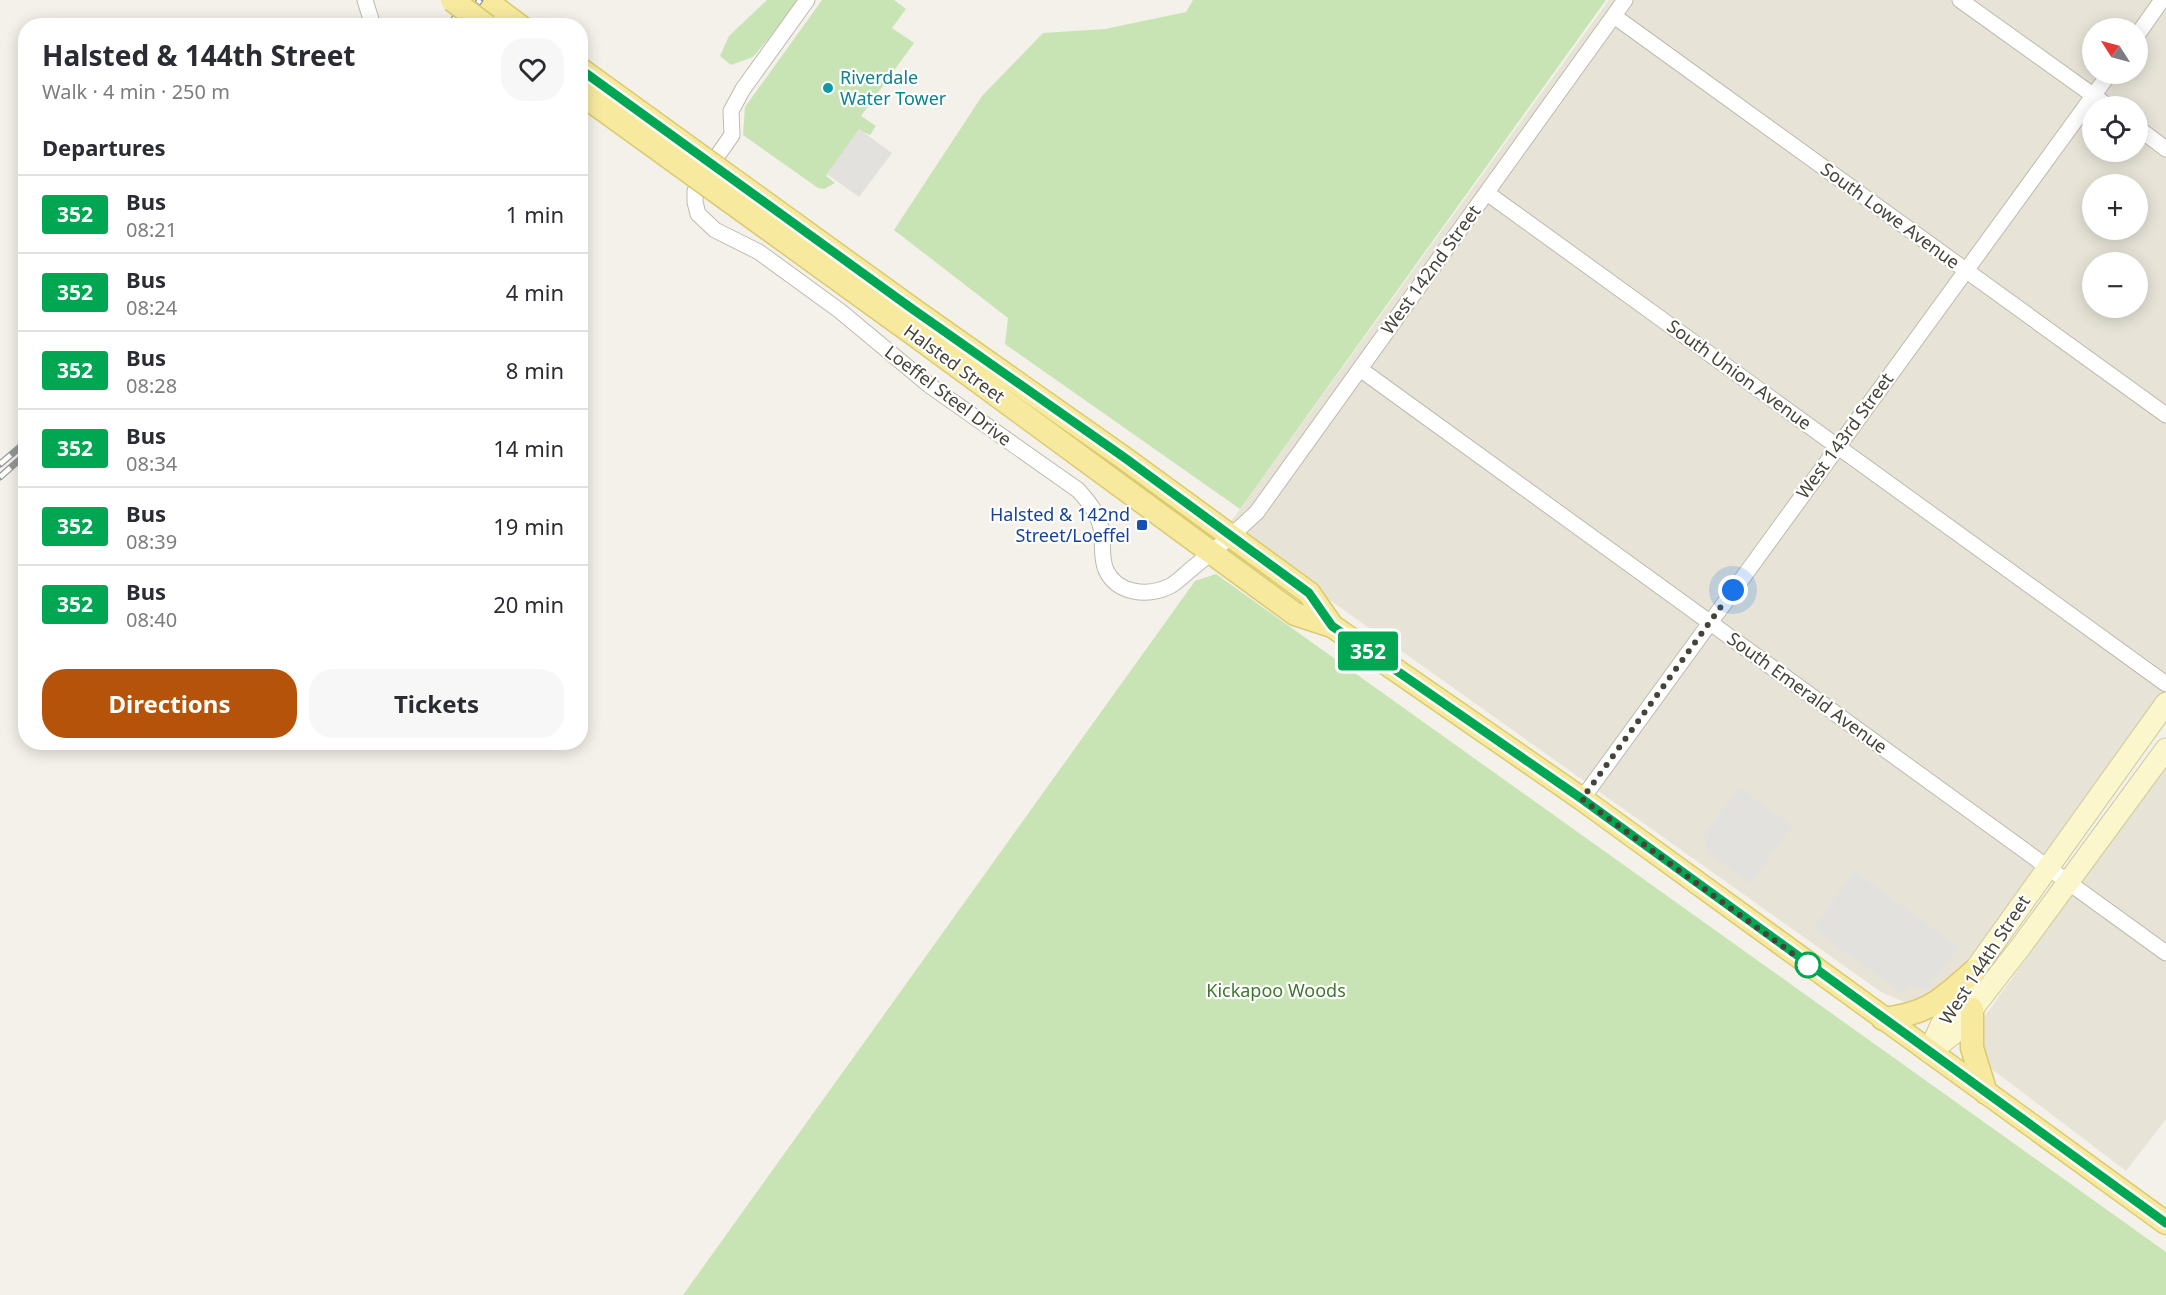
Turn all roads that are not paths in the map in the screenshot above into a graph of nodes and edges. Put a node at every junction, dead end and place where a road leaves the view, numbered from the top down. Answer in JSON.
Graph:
{"nodes":[{"id":1,"x":365,"y":0,"type":"edge"},
{"id":2,"x":452,"y":0,"type":"edge"},
{"id":3,"x":485,"y":0,"type":"edge"},
{"id":4,"x":807,"y":0,"type":"edge"},
{"id":5,"x":1625,"y":0,"type":"edge"},
{"id":6,"x":1960,"y":0,"type":"edge"},
{"id":7,"x":2162,"y":0,"type":"edge"},
{"id":8,"x":1614,"y":16,"type":"junction"},
{"id":9,"x":371,"y":18,"type":"edge"},
{"id":10,"x":476,"y":18,"type":"edge"},
{"id":11,"x":509,"y":18,"type":"edge"},
{"id":12,"x":2148,"y":20,"type":"edge"},
{"id":13,"x":588,"y":75,"type":"edge"},
{"id":14,"x":2102,"y":84,"type":"edge"},
{"id":15,"x":2093,"y":96,"type":"joint"},
{"id":16,"x":588,"y":98,"type":"edge"},
{"id":17,"x":2082,"y":111,"type":"edge"},
{"id":18,"x":2148,"y":136,"type":"edge"},
{"id":19,"x":2166,"y":149,"type":"edge"},
{"id":20,"x":1486,"y":193,"type":"junction"},
{"id":21,"x":1967,"y":271,"type":"junction"},
{"id":22,"x":906,"y":316,"type":"junction"},
{"id":23,"x":1360,"y":369,"type":"junction"},
{"id":24,"x":2166,"y":415,"type":"edge"},
{"id":25,"x":1837,"y":447,"type":"junction"},
{"id":26,"x":1231,"y":537,"type":"junction"},
{"id":27,"x":1211,"y":553,"type":"junction"},
{"id":28,"x":1710,"y":622,"type":"junction"},
{"id":29,"x":1332,"y":626,"type":"junction"},
{"id":30,"x":2166,"y":684,"type":"edge"},
{"id":31,"x":2166,"y":702,"type":"edge"},
{"id":32,"x":2166,"y":749,"type":"edge"},
{"id":33,"x":1582,"y":799,"type":"junction"},
{"id":34,"x":2048,"y":867,"type":"junction"},
{"id":35,"x":2069,"y":882,"type":"junction"},
{"id":36,"x":2166,"y":953,"type":"edge"},
{"id":37,"x":1974,"y":971,"type":"junction"},
{"id":38,"x":1972,"y":1009,"type":"junction"},
{"id":39,"x":1883,"y":1019,"type":"junction"},
{"id":40,"x":1929,"y":1052,"type":"junction"},
{"id":41,"x":1986,"y":1093,"type":"junction"},
{"id":42,"x":2166,"y":1223,"type":"edge"}],
"edges":[{"from":1,"to":9,"type":"street"},
{"from":2,"to":10,"type":"main road","bridge":true},
{"from":3,"to":11,"type":"main road"},
{"from":4,"to":27,"type":"street","name":"Loeffel Steel Drive"},
{"from":5,"to":8,"type":"street","name":"West 142nd Street"},
{"from":6,"to":15,"type":"street"},
{"from":7,"to":12,"type":"street"},
{"from":8,"to":20,"type":"street","name":"West 142nd Street"},
{"from":8,"to":21,"type":"street","name":"South Lowe Avenue"},
{"from":13,"to":22,"type":"main road","name":"Halsted Street","bridge":true},
{"from":14,"to":15,"type":"street","name":"West 143rd Street"},
{"from":16,"to":22,"type":"main road","name":"Halsted Street","bridge":true},
{"from":17,"to":21,"type":"street","name":"West 143rd Street"},
{"from":18,"to":19,"type":"street"},
{"from":20,"to":23,"type":"street","name":"West 142nd Street"},
{"from":20,"to":25,"type":"street","name":"South Union Avenue"},
{"from":21,"to":24,"type":"street","name":"South Lowe Avenue"},
{"from":21,"to":25,"type":"street","name":"West 143rd Street"},
{"from":22,"to":26,"type":"main road","name":"Halsted Street"},
{"from":22,"to":27,"type":"main road","name":"Halsted Street"},
{"from":23,"to":26,"type":"street","name":"West 142nd Street"},
{"from":23,"to":28,"type":"street","name":"South Emerald Avenue"},
{"from":25,"to":28,"type":"street","name":"West 143rd Street"},
{"from":25,"to":30,"type":"street","name":"South Union Avenue"},
{"from":26,"to":27,"type":"street","name":"Loeffel Steel Drive"},
{"from":26,"to":29,"type":"main road","name":"Halsted Street"},
{"from":27,"to":29,"type":"main road","name":"Halsted Street"},
{"from":28,"to":33,"type":"street","name":"West 143rd Street"},
{"from":28,"to":34,"type":"street","name":"South Emerald Avenue"},
{"from":29,"to":33,"type":"main road","name":"Halsted Street"},
{"from":31,"to":34,"type":"street","name":"West 144th Street"},
{"from":32,"to":35,"type":"street","name":"West 144th Street"},
{"from":33,"to":39,"type":"main road","name":"Halsted Street"},
{"from":34,"to":35,"type":"street","name":"South Emerald Avenue"},
{"from":34,"to":37,"type":"street","name":"West 144th Street"},
{"from":35,"to":36,"type":"street","name":"South Emerald Avenue"},
{"from":35,"to":38,"type":"street","name":"West 144th Street"},
{"from":37,"to":39,"type":"main road"},
{"from":37,"to":40,"type":"street","name":"West 144th Street"},
{"from":38,"to":40,"type":"street","name":"West 144th Street"},
{"from":38,"to":41,"type":"main road"},
{"from":39,"to":40,"type":"main road","name":"Halsted Street"},
{"from":40,"to":41,"type":"main road","name":"Halsted Street"},
{"from":41,"to":42,"type":"main road","name":"Halsted Street"}]}
